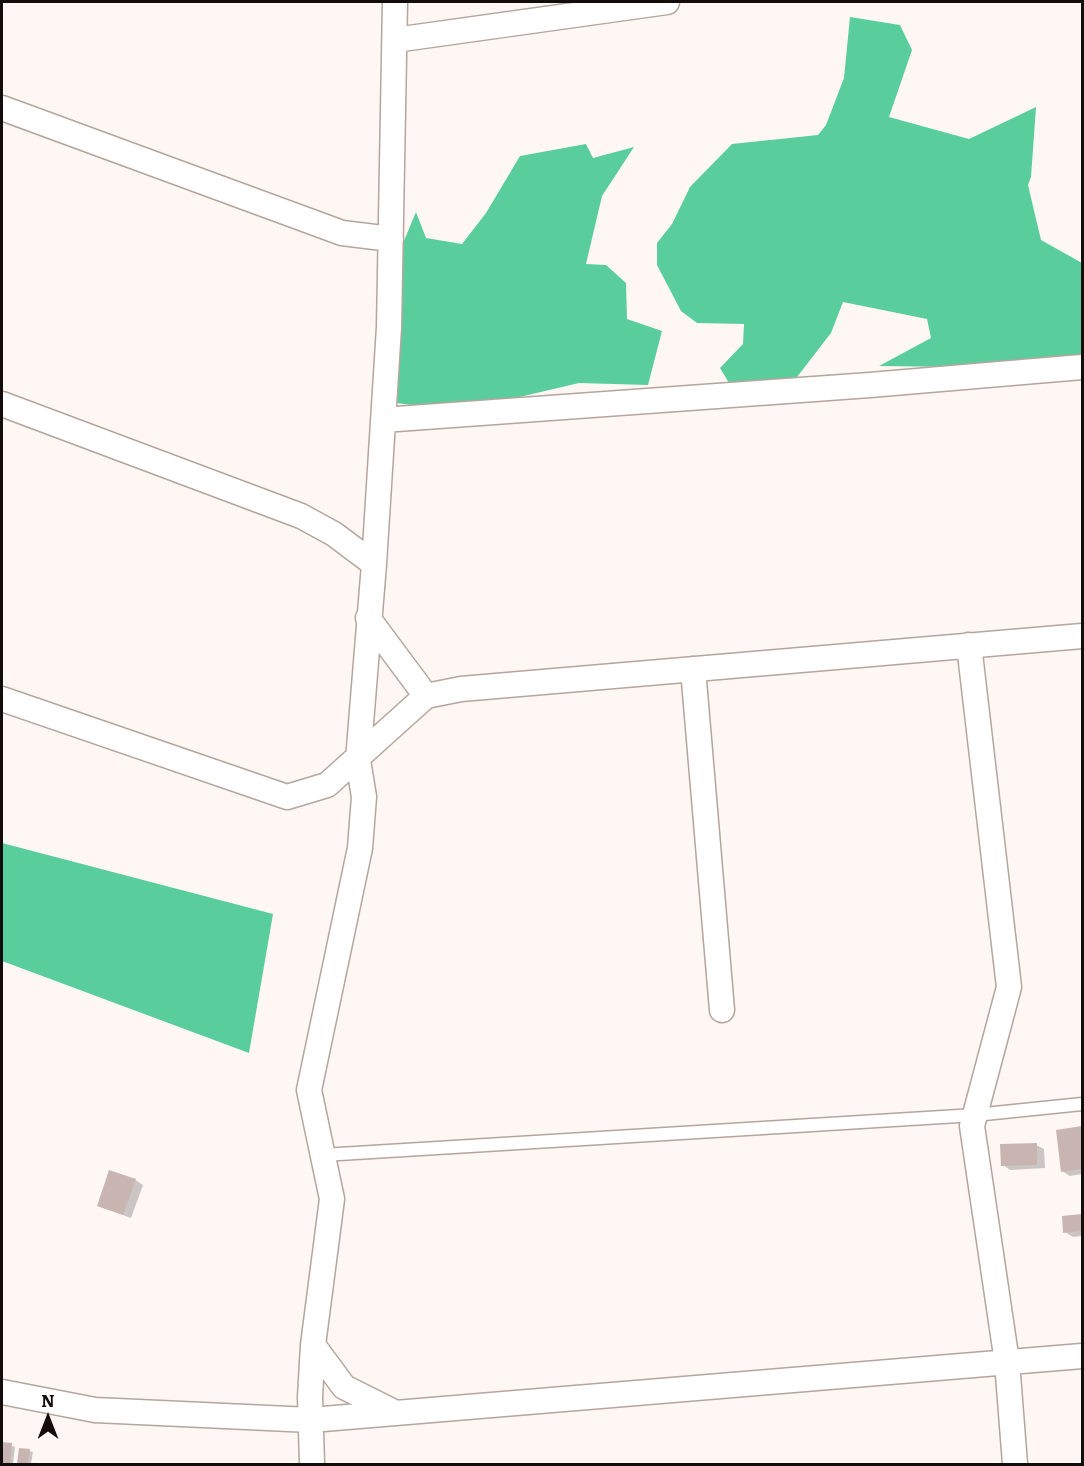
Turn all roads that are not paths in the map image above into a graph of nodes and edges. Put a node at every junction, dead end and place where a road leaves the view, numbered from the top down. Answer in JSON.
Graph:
{"nodes":[{"id":1,"x":395,"y":2,"type":"edge"},
{"id":2,"x":667,"y":2,"type":"edge"},
{"id":3,"x":395,"y":40,"type":"junction"},
{"id":4,"x":2,"y":108,"type":"edge"},
{"id":5,"x":391,"y":239,"type":"junction"},
{"id":6,"x":1083,"y":367,"type":"edge"},
{"id":7,"x":2,"y":404,"type":"edge"},
{"id":8,"x":383,"y":420,"type":"junction"},
{"id":9,"x":374,"y":564,"type":"junction"},
{"id":10,"x":368,"y":618,"type":"junction"},
{"id":11,"x":1083,"y":636,"type":"edge"},
{"id":12,"x":969,"y":645,"type":"junction"},
{"id":13,"x":693,"y":669,"type":"junction"},
{"id":14,"x":426,"y":696,"type":"junction"},
{"id":15,"x":2,"y":699,"type":"edge"},
{"id":16,"x":358,"y":760,"type":"junction"},
{"id":17,"x":722,"y":1010,"type":"dead end"},
{"id":18,"x":1083,"y":1104,"type":"edge"},
{"id":19,"x":975,"y":1115,"type":"junction"},
{"id":20,"x":323,"y":1155,"type":"junction"},
{"id":21,"x":313,"y":1345,"type":"junction"},
{"id":22,"x":1083,"y":1356,"type":"edge"},
{"id":23,"x":1007,"y":1362,"type":"junction"},
{"id":24,"x":2,"y":1392,"type":"edge"},
{"id":25,"x":396,"y":1413,"type":"junction"},
{"id":26,"x":311,"y":1420,"type":"junction"},
{"id":27,"x":312,"y":1464,"type":"edge"},
{"id":28,"x":1016,"y":1464,"type":"edge"}],
"edges":[{"from":1,"to":3,"type":"street"},
{"from":2,"to":3,"type":"street"},
{"from":3,"to":5,"type":"street"},
{"from":4,"to":5,"type":"street"},
{"from":5,"to":8,"type":"street"},
{"from":6,"to":8,"type":"street"},
{"from":7,"to":9,"type":"street"},
{"from":8,"to":9,"type":"street"},
{"from":9,"to":10,"type":"street"},
{"from":10,"to":14,"type":"street"},
{"from":10,"to":16,"type":"street"},
{"from":11,"to":12,"type":"street"},
{"from":12,"to":13,"type":"street"},
{"from":12,"to":19,"type":"street"},
{"from":13,"to":14,"type":"street"},
{"from":13,"to":17,"type":"street"},
{"from":14,"to":16,"type":"street"},
{"from":15,"to":16,"type":"street"},
{"from":16,"to":20,"type":"street"},
{"from":18,"to":19,"type":"lane"},
{"from":19,"to":20,"type":"lane"},
{"from":19,"to":23,"type":"street"},
{"from":20,"to":21,"type":"street"},
{"from":21,"to":25,"type":"street"},
{"from":21,"to":26,"type":"street"},
{"from":22,"to":23,"type":"street"},
{"from":23,"to":25,"type":"street"},
{"from":23,"to":28,"type":"street"},
{"from":24,"to":26,"type":"street"},
{"from":25,"to":26,"type":"street"},
{"from":26,"to":27,"type":"street"}]}
